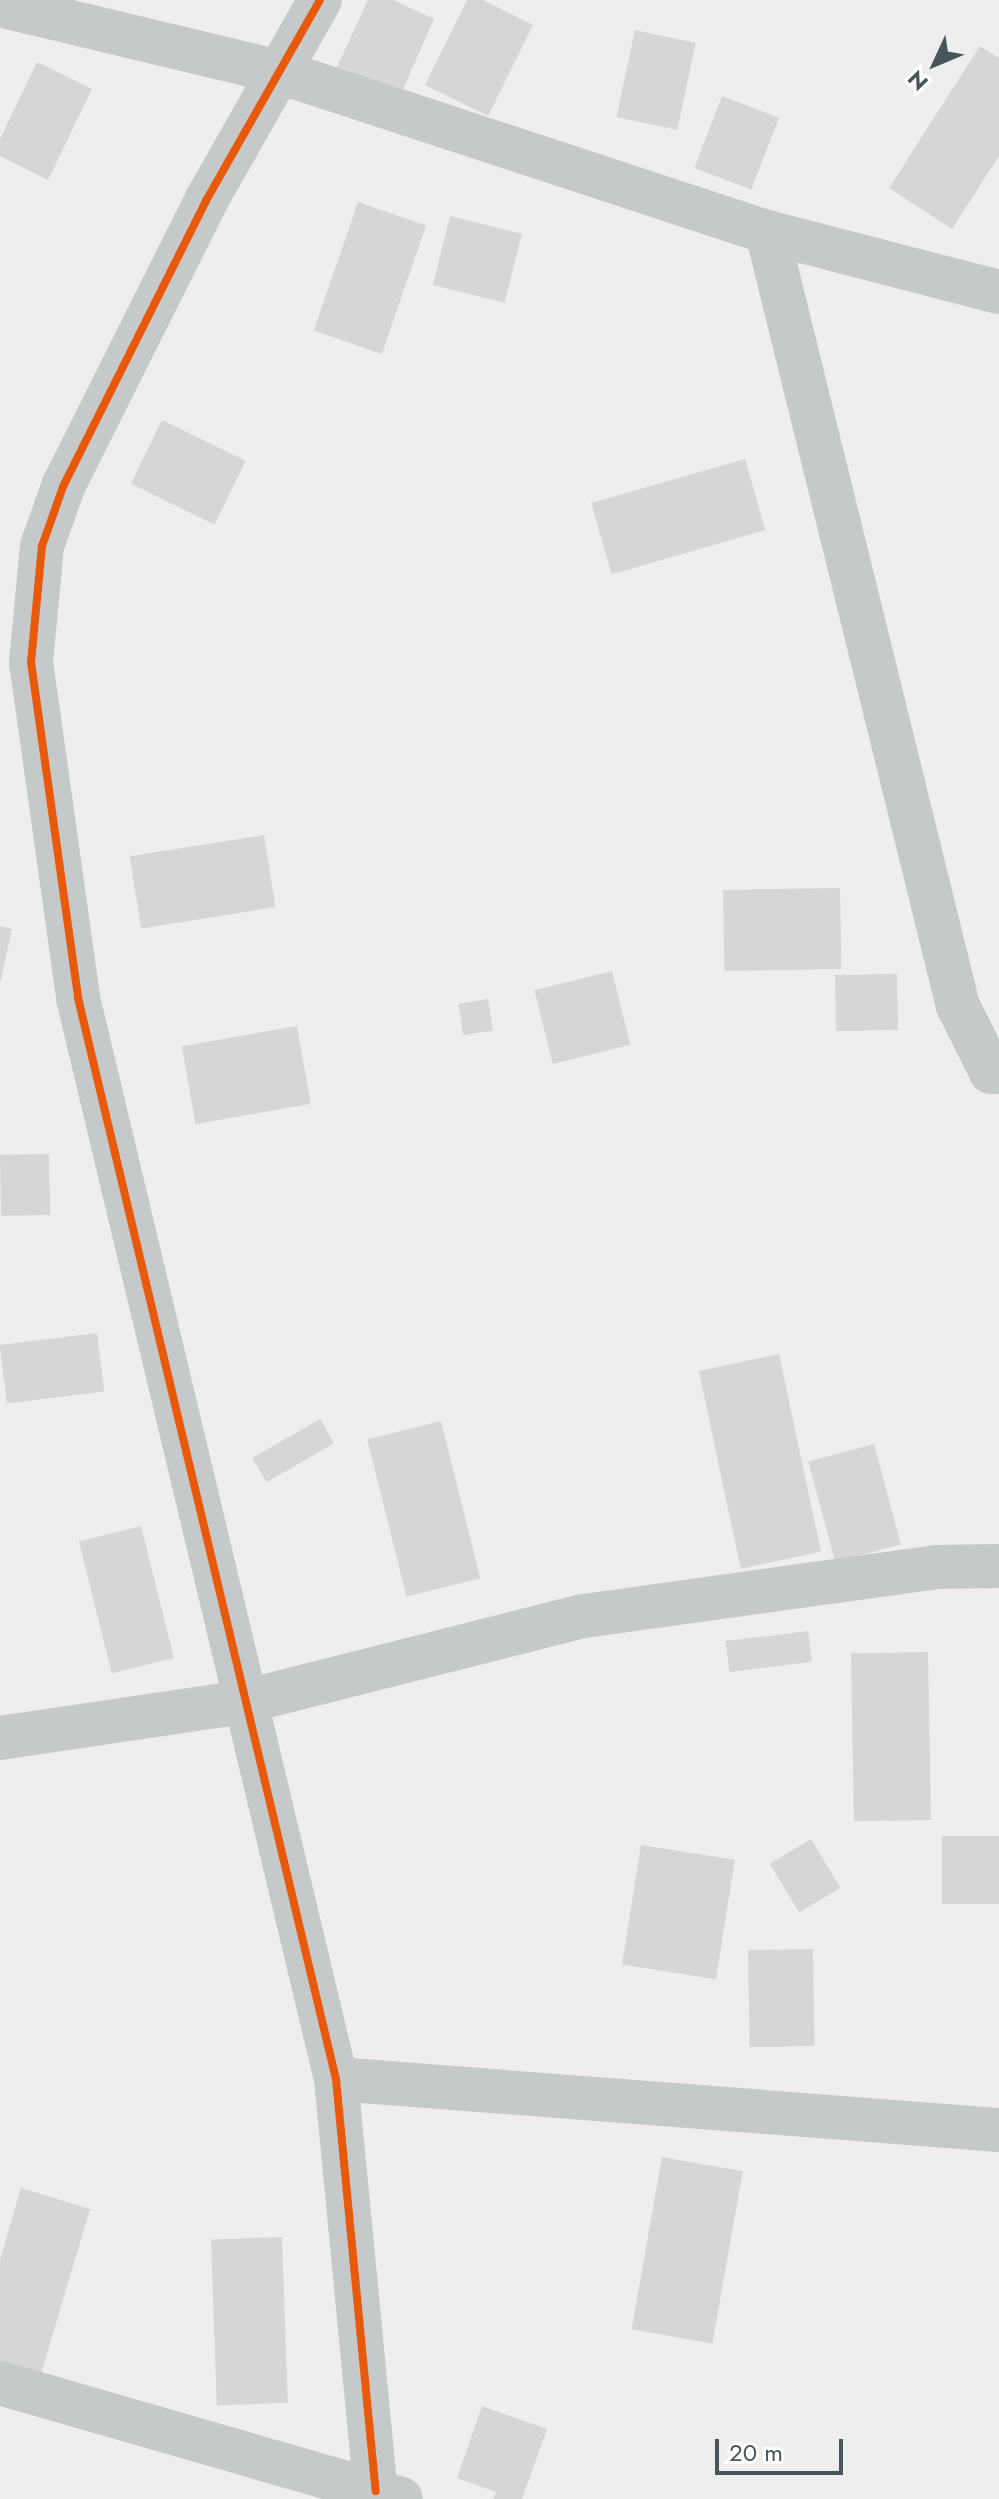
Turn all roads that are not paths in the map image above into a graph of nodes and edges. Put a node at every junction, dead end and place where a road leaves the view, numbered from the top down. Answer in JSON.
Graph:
{"nodes":[{"id":1,"x":320,"y":0,"type":"edge"},
{"id":2,"x":0,"y":5,"type":"edge"},
{"id":3,"x":280,"y":72,"type":"junction"},
{"id":4,"x":767,"y":232,"type":"junction"},
{"id":5,"x":999,"y":292,"type":"edge"},
{"id":6,"x":999,"y":1072,"type":"edge"},
{"id":7,"x":999,"y":1566,"type":"edge"},
{"id":8,"x":243,"y":1702,"type":"junction"},
{"id":9,"x":0,"y":1738,"type":"edge"},
{"id":10,"x":336,"y":2079,"type":"junction"},
{"id":11,"x":999,"y":2130,"type":"edge"},
{"id":12,"x":0,"y":2383,"type":"edge"},
{"id":13,"x":388,"y":2495,"type":"edge"}],
"edges":[{"from":1,"to":3,"type":"street"},
{"from":2,"to":3,"type":"street"},
{"from":3,"to":4,"type":"street"},
{"from":3,"to":8,"type":"street"},
{"from":4,"to":5,"type":"street"},
{"from":4,"to":6,"type":"street"},
{"from":7,"to":8,"type":"street"},
{"from":8,"to":9,"type":"street"},
{"from":8,"to":10,"type":"street"},
{"from":10,"to":11,"type":"street"},
{"from":10,"to":13,"type":"street"},
{"from":12,"to":13,"type":"street"}]}
